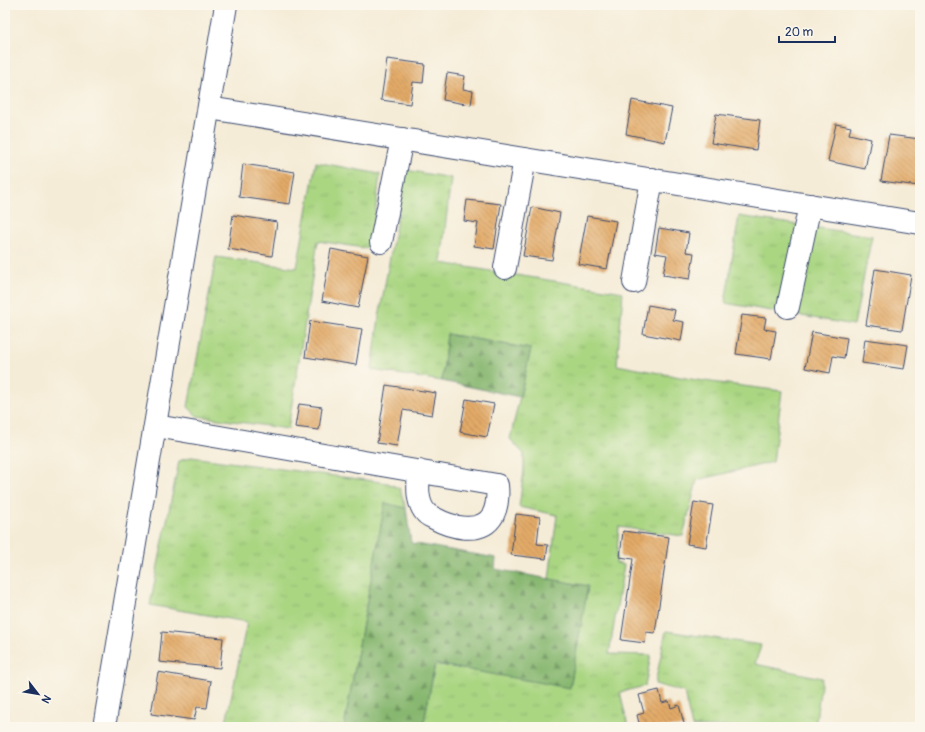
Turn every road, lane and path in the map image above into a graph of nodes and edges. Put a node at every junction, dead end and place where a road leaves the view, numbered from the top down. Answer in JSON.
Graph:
{"nodes":[{"id":1,"x":226,"y":5,"type":"edge"},
{"id":2,"x":209,"y":108,"type":"junction"},
{"id":3,"x":402,"y":139,"type":"junction"},
{"id":4,"x":525,"y":159,"type":"junction"},
{"id":5,"x":652,"y":179,"type":"junction"},
{"id":6,"x":810,"y":205,"type":"junction"},
{"id":7,"x":920,"y":223,"type":"edge"},
{"id":8,"x":381,"y":242,"type":"dead end"},
{"id":9,"x":505,"y":268,"type":"dead end"},
{"id":10,"x":634,"y":282,"type":"dead end"},
{"id":11,"x":788,"y":307,"type":"dead end"},
{"id":12,"x":156,"y":426,"type":"junction"},
{"id":13,"x":419,"y":471,"type":"dead end"},
{"id":14,"x":104,"y":727,"type":"edge"}],
"edges":[{"from":1,"to":2,"type":"street"},
{"from":2,"to":3,"type":"street"},
{"from":2,"to":12,"type":"street"},
{"from":3,"to":4,"type":"street"},
{"from":3,"to":8,"type":"street"},
{"from":4,"to":5,"type":"street"},
{"from":4,"to":9,"type":"street"},
{"from":5,"to":6,"type":"street"},
{"from":5,"to":10,"type":"street"},
{"from":6,"to":7,"type":"street"},
{"from":6,"to":11,"type":"street"},
{"from":12,"to":13,"type":"street"},
{"from":12,"to":14,"type":"street"}]}
